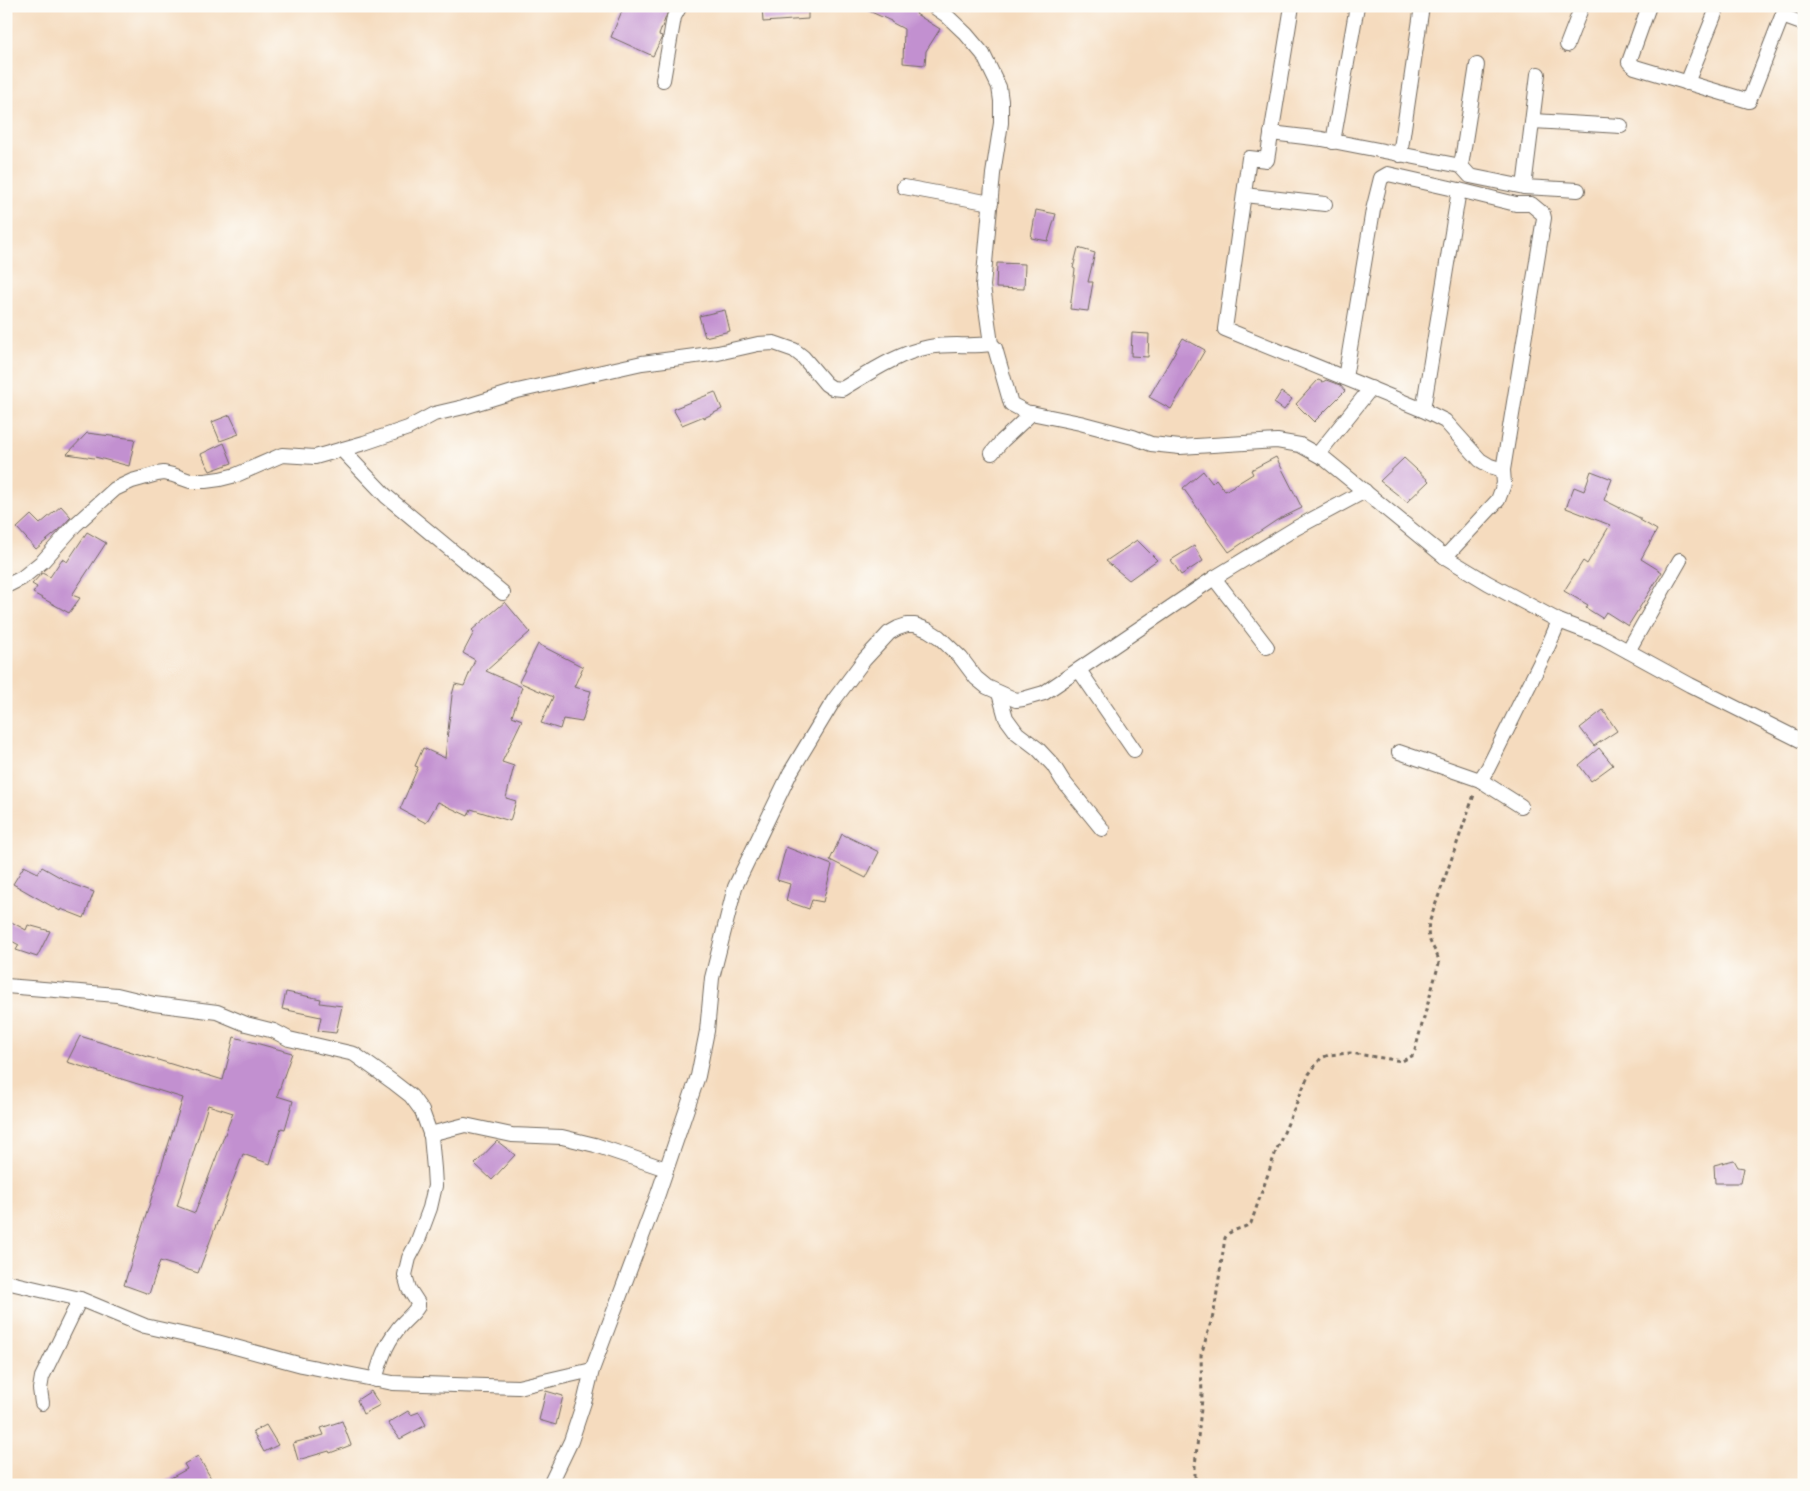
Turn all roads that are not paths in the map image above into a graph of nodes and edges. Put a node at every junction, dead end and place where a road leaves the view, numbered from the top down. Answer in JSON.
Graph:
{"nodes":[{"id":1,"x":680,"y":6,"type":"edge"},
{"id":2,"x":933,"y":6,"type":"edge"},
{"id":3,"x":1292,"y":6,"type":"edge"},
{"id":4,"x":1357,"y":6,"type":"edge"},
{"id":5,"x":1422,"y":6,"type":"edge"},
{"id":6,"x":1582,"y":6,"type":"edge"},
{"id":7,"x":1649,"y":6,"type":"edge"},
{"id":8,"x":1718,"y":6,"type":"edge"},
{"id":9,"x":1784,"y":11,"type":"edge"},
{"id":10,"x":1804,"y":24,"type":"edge"},
{"id":11,"x":1567,"y":45,"type":"dead end"},
{"id":12,"x":1477,"y":65,"type":"dead end"},
{"id":13,"x":1538,"y":74,"type":"dead end"},
{"id":14,"x":663,"y":80,"type":"dead end"},
{"id":15,"x":1687,"y":83,"type":"junction"},
{"id":16,"x":1532,"y":122,"type":"junction"},
{"id":17,"x":1621,"y":126,"type":"dead end"},
{"id":18,"x":1271,"y":133,"type":"junction"},
{"id":19,"x":1333,"y":142,"type":"junction"},
{"id":20,"x":1400,"y":155,"type":"junction"},
{"id":21,"x":1461,"y":166,"type":"junction"},
{"id":22,"x":1524,"y":186,"type":"junction"},
{"id":23,"x":904,"y":187,"type":"dead end"},
{"id":24,"x":1458,"y":190,"type":"junction"},
{"id":25,"x":1578,"y":190,"type":"dead end"},
{"id":26,"x":1244,"y":195,"type":"junction"},
{"id":27,"x":991,"y":203,"type":"junction"},
{"id":28,"x":1325,"y":204,"type":"dead end"},
{"id":29,"x":991,"y":344,"type":"junction"},
{"id":30,"x":1345,"y":378,"type":"junction"},
{"id":31,"x":1370,"y":388,"type":"junction"},
{"id":32,"x":1423,"y":410,"type":"junction"},
{"id":33,"x":1032,"y":413,"type":"junction"},
{"id":34,"x":342,"y":450,"type":"junction"},
{"id":35,"x":992,"y":454,"type":"dead end"},
{"id":36,"x":1318,"y":454,"type":"junction"},
{"id":37,"x":1503,"y":470,"type":"junction"},
{"id":38,"x":1365,"y":492,"type":"junction"},
{"id":39,"x":1445,"y":557,"type":"junction"},
{"id":40,"x":1680,"y":560,"type":"dead end"},
{"id":41,"x":1214,"y":578,"type":"junction"},
{"id":42,"x":6,"y":586,"type":"edge"},
{"id":43,"x":503,"y":593,"type":"dead end"},
{"id":44,"x":1559,"y":621,"type":"junction"},
{"id":45,"x":1267,"y":647,"type":"dead end"},
{"id":46,"x":1628,"y":651,"type":"junction"},
{"id":47,"x":1079,"y":670,"type":"junction"},
{"id":48,"x":998,"y":693,"type":"junction"},
{"id":49,"x":1804,"y":742,"type":"edge"},
{"id":50,"x":1134,"y":750,"type":"dead end"},
{"id":51,"x":1400,"y":752,"type":"dead end"},
{"id":52,"x":1480,"y":780,"type":"junction"},
{"id":53,"x":1521,"y":806,"type":"dead end"},
{"id":54,"x":1102,"y":829,"type":"dead end"},
{"id":55,"x":6,"y":986,"type":"edge"},
{"id":56,"x":430,"y":1134,"type":"junction"},
{"id":57,"x":666,"y":1169,"type":"junction"},
{"id":58,"x":6,"y":1282,"type":"edge"},
{"id":59,"x":80,"y":1299,"type":"junction"},
{"id":60,"x":592,"y":1370,"type":"junction"},
{"id":61,"x":375,"y":1380,"type":"junction"},
{"id":62,"x":42,"y":1403,"type":"dead end"},
{"id":63,"x":550,"y":1485,"type":"edge"}],
"edges":[{"from":1,"to":14,"type":"street"},
{"from":2,"to":27,"type":"street"},
{"from":3,"to":18,"type":"street"},
{"from":4,"to":19,"type":"street"},
{"from":5,"to":20,"type":"street"},
{"from":6,"to":11,"type":"street"},
{"from":7,"to":15,"type":"street"},
{"from":8,"to":15,"type":"street"},
{"from":9,"to":10,"type":"street"},
{"from":9,"to":15,"type":"street"},
{"from":12,"to":21,"type":"street"},
{"from":13,"to":16,"type":"street"},
{"from":16,"to":17,"type":"street"},
{"from":16,"to":22,"type":"street"},
{"from":18,"to":19,"type":"street"},
{"from":18,"to":26,"type":"street"},
{"from":19,"to":20,"type":"street"},
{"from":20,"to":21,"type":"street"},
{"from":21,"to":22,"type":"street"},
{"from":22,"to":25,"type":"street"},
{"from":23,"to":27,"type":"street"},
{"from":24,"to":30,"type":"street"},
{"from":24,"to":32,"type":"street"},
{"from":24,"to":37,"type":"street"},
{"from":26,"to":28,"type":"street"},
{"from":26,"to":30,"type":"street"},
{"from":27,"to":29,"type":"street"},
{"from":29,"to":33,"type":"street"},
{"from":29,"to":34,"type":"street"},
{"from":30,"to":31,"type":"street"},
{"from":31,"to":32,"type":"street"},
{"from":31,"to":36,"type":"street"},
{"from":32,"to":37,"type":"street"},
{"from":33,"to":35,"type":"street"},
{"from":33,"to":36,"type":"street"},
{"from":34,"to":42,"type":"street"},
{"from":34,"to":43,"type":"street"},
{"from":36,"to":38,"type":"street"},
{"from":37,"to":39,"type":"street"},
{"from":38,"to":39,"type":"street"},
{"from":38,"to":41,"type":"street"},
{"from":39,"to":44,"type":"street"},
{"from":40,"to":46,"type":"street"},
{"from":41,"to":45,"type":"street"},
{"from":41,"to":47,"type":"street"},
{"from":44,"to":46,"type":"street"},
{"from":44,"to":52,"type":"street"},
{"from":46,"to":49,"type":"street"},
{"from":47,"to":48,"type":"street"},
{"from":47,"to":50,"type":"street"},
{"from":48,"to":54,"type":"street"},
{"from":48,"to":57,"type":"street"},
{"from":51,"to":52,"type":"street"},
{"from":52,"to":53,"type":"street"},
{"from":55,"to":56,"type":"street"},
{"from":56,"to":57,"type":"street"},
{"from":56,"to":61,"type":"street"},
{"from":57,"to":60,"type":"street"},
{"from":58,"to":59,"type":"street"},
{"from":59,"to":61,"type":"street"},
{"from":59,"to":62,"type":"street"},
{"from":60,"to":61,"type":"street"},
{"from":60,"to":63,"type":"street"}]}
